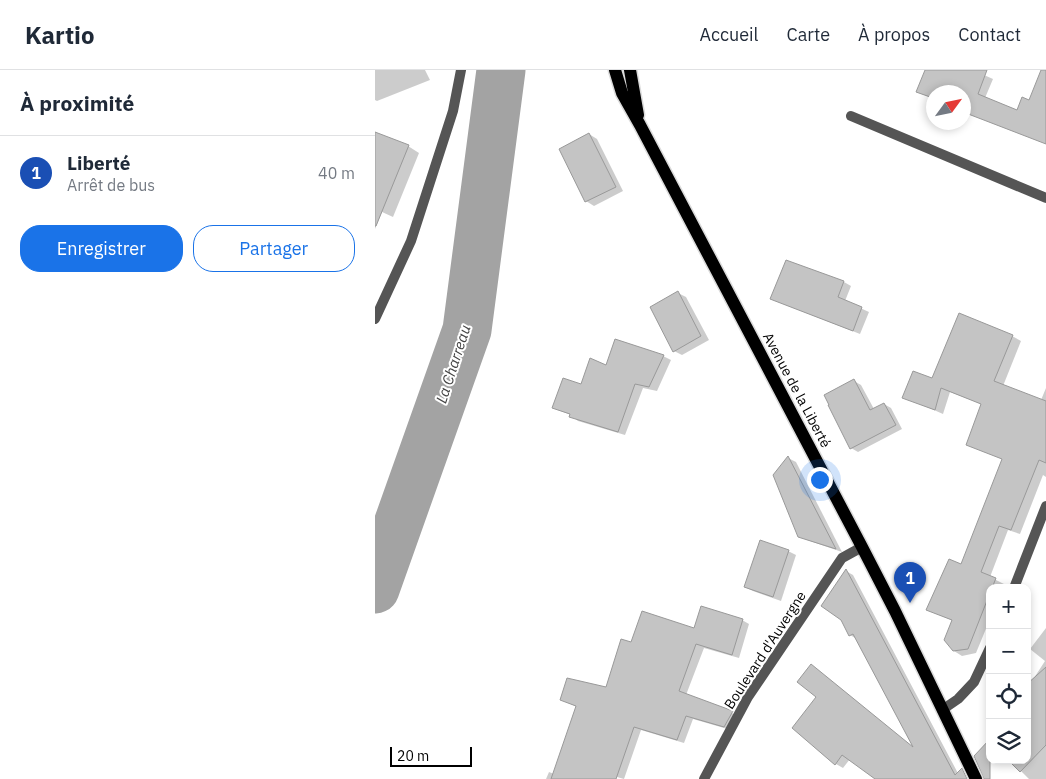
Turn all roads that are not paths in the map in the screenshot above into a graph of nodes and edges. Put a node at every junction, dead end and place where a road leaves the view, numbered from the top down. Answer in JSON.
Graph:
{"nodes":[{"id":1,"x":461,"y":70,"type":"edge"},
{"id":2,"x":615,"y":70,"type":"edge"},
{"id":3,"x":630,"y":70,"type":"edge"},
{"id":4,"x":851,"y":116,"type":"dead end"},
{"id":5,"x":640,"y":125,"type":"junction"},
{"id":6,"x":1046,"y":198,"type":"edge"},
{"id":7,"x":375,"y":319,"type":"edge"},
{"id":8,"x":1046,"y":506,"type":"edge"},
{"id":9,"x":862,"y":547,"type":"junction"},
{"id":10,"x":1017,"y":584,"type":"edge"},
{"id":11,"x":986,"y":656,"type":"edge"},
{"id":12,"x":942,"y":710,"type":"junction"},
{"id":13,"x":704,"y":779,"type":"edge"},
{"id":14,"x":976,"y":779,"type":"edge"}],
"edges":[{"from":1,"to":7,"type":"street"},
{"from":2,"to":5,"type":"main road","name":"Avenue de la Liberté"},
{"from":3,"to":5,"type":"main road","name":"Avenue de la Liberté"},
{"from":4,"to":6,"type":"street"},
{"from":5,"to":9,"type":"main road","name":"Avenue de la Liberté"},
{"from":8,"to":10,"type":"street"},
{"from":9,"to":12,"type":"main road","name":"Avenue de la Liberté"},
{"from":9,"to":13,"type":"street","name":"Boulevard d'Auvergne"},
{"from":11,"to":12,"type":"street"},
{"from":12,"to":14,"type":"main road","name":"Avenue de la Liberté"}]}
